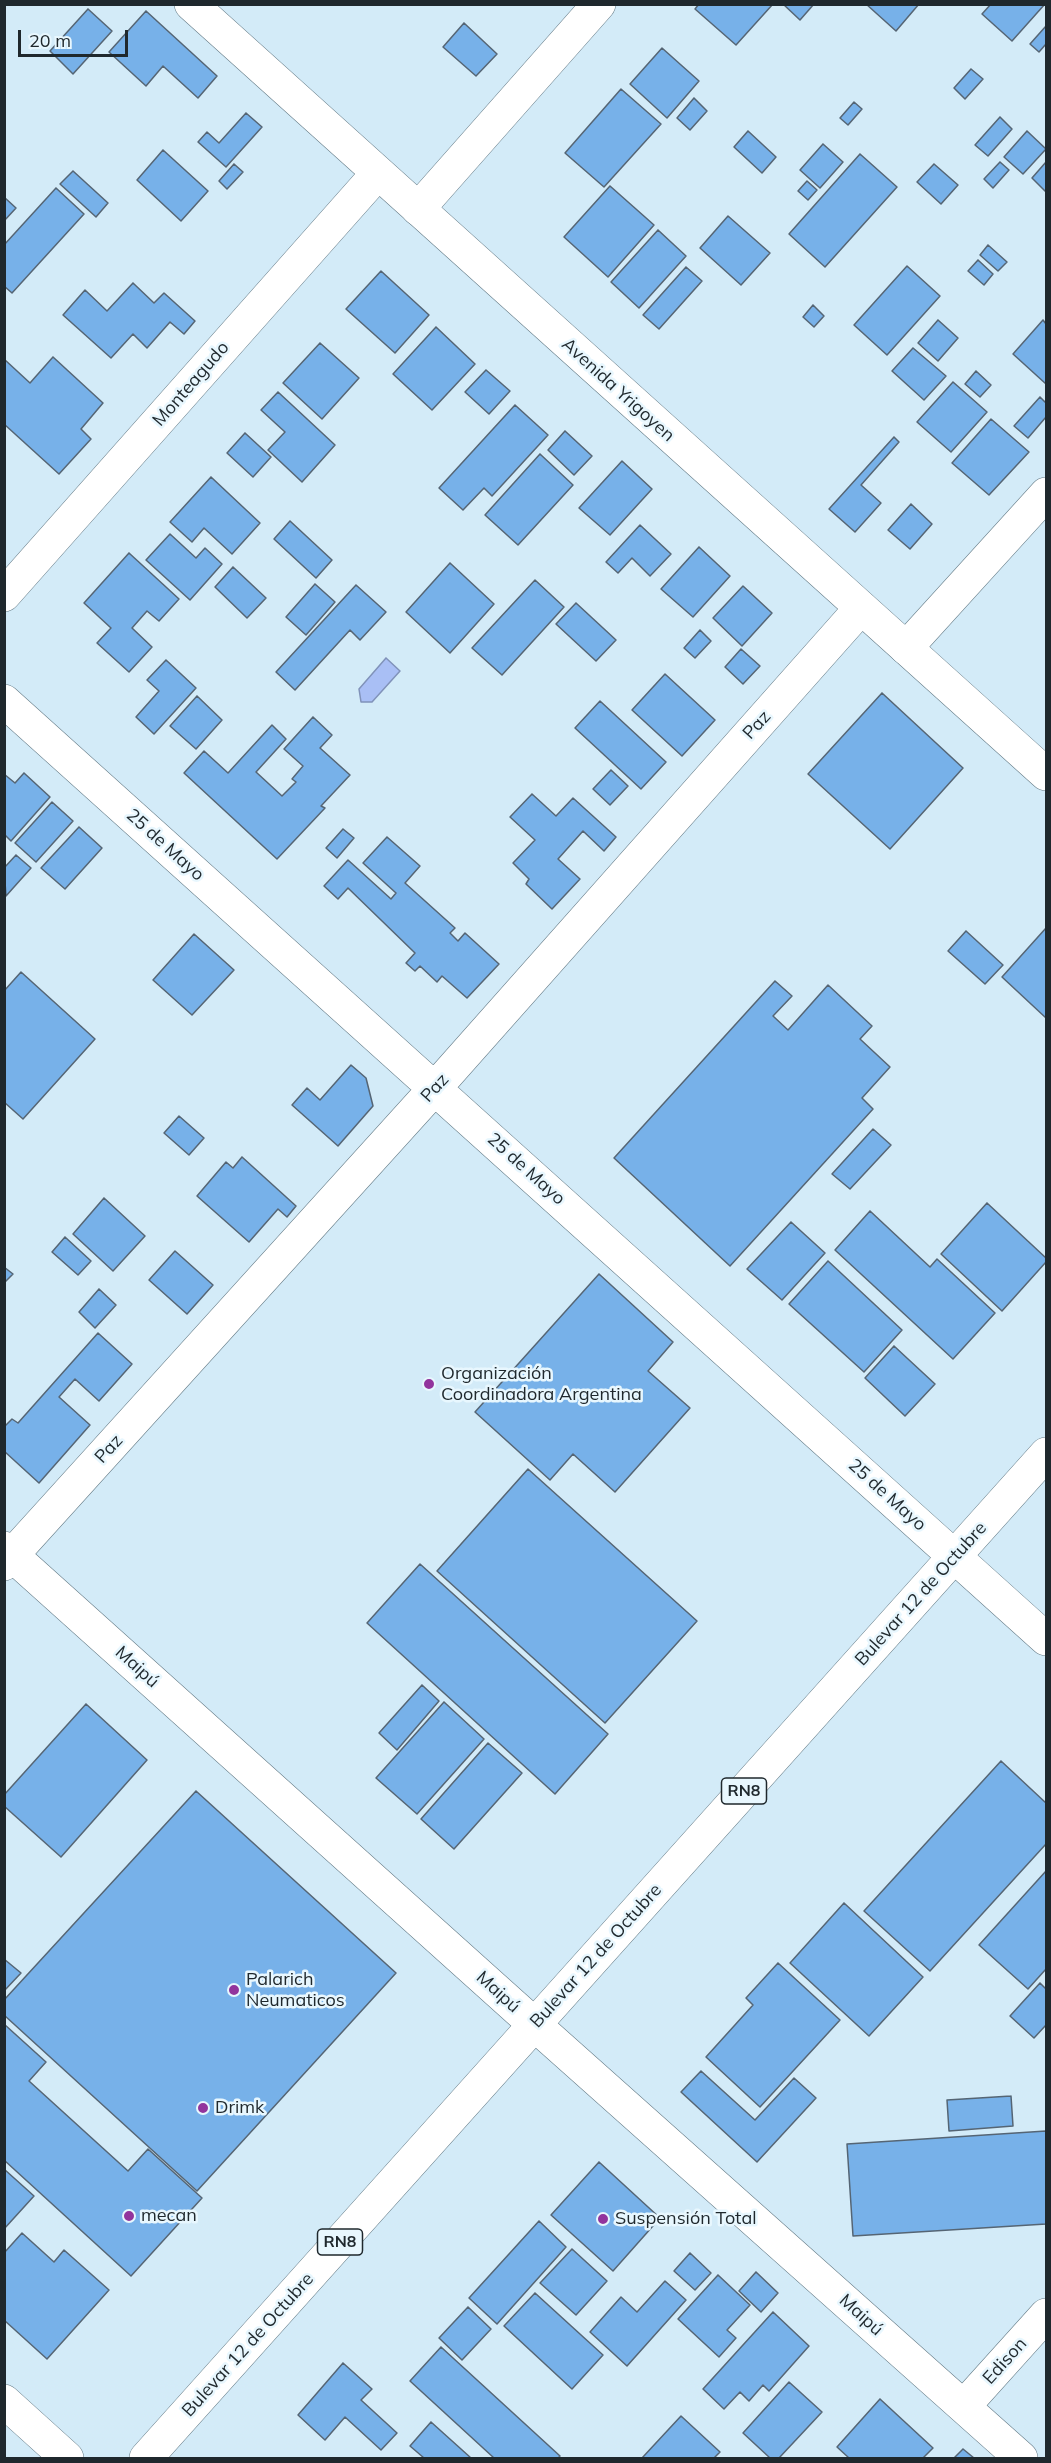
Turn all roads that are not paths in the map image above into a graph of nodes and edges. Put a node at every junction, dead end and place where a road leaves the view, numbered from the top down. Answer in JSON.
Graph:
{"nodes":[{"id":1,"x":191,"y":4,"type":"edge"},
{"id":2,"x":599,"y":4,"type":"edge"},
{"id":3,"x":378,"y":172,"type":"junction"},
{"id":4,"x":418,"y":209,"type":"junction"},
{"id":5,"x":1047,"y":494,"type":"edge"},
{"id":6,"x":4,"y":595,"type":"edge"},
{"id":7,"x":861,"y":608,"type":"junction"},
{"id":8,"x":906,"y":648,"type":"junction"},
{"id":9,"x":4,"y":702,"type":"edge"},
{"id":10,"x":1047,"y":774,"type":"edge"},
{"id":11,"x":436,"y":1088,"type":"junction"},
{"id":12,"x":1047,"y":1454,"type":"edge"},
{"id":13,"x":7,"y":1556,"type":"edge"},
{"id":14,"x":954,"y":1557,"type":"junction"},
{"id":15,"x":1047,"y":1639,"type":"edge"},
{"id":16,"x":535,"y":2025,"type":"junction"},
{"id":17,"x":1047,"y":2315,"type":"edge"},
{"id":18,"x":4,"y":2401,"type":"edge"},
{"id":19,"x":964,"y":2406,"type":"junction"},
{"id":20,"x":67,"y":2458,"type":"edge"},
{"id":21,"x":146,"y":2458,"type":"edge"},
{"id":22,"x":1021,"y":2458,"type":"edge"}],
"edges":[{"from":1,"to":3,"type":"main road","name":"Avenida Yrigoyen"},
{"from":2,"to":4,"type":"main road"},
{"from":3,"to":4,"type":"main road","name":"Avenida Yrigoyen"},
{"from":3,"to":6,"type":"main road","name":"Monteagudo"},
{"from":4,"to":7,"type":"main road","name":"Avenida Yrigoyen"},
{"from":5,"to":8,"type":"main road"},
{"from":7,"to":8,"type":"main road","name":"Avenida Yrigoyen"},
{"from":7,"to":11,"type":"main road","name":"Paz"},
{"from":8,"to":10,"type":"main road","name":"Avenida Yrigoyen"},
{"from":9,"to":11,"type":"main road","name":"25 de Mayo"},
{"from":11,"to":13,"type":"main road","name":"Paz"},
{"from":11,"to":14,"type":"main road","name":"25 de Mayo"},
{"from":12,"to":14,"type":"main road","name":"Bulevar 12 de Octubre","number":"RN8"},
{"from":13,"to":16,"type":"main road","name":"Maipú"},
{"from":14,"to":15,"type":"main road","name":"25 de Mayo"},
{"from":14,"to":16,"type":"main road","name":"Bulevar 12 de Octubre","number":"RN8"},
{"from":16,"to":19,"type":"main road","name":"Maipú"},
{"from":16,"to":21,"type":"main road","name":"Bulevar 12 de Octubre","number":"RN8"},
{"from":17,"to":19,"type":"main road","name":"Edison"},
{"from":18,"to":20,"type":"main road"},
{"from":19,"to":22,"type":"main road","name":"Maipú"}]}
